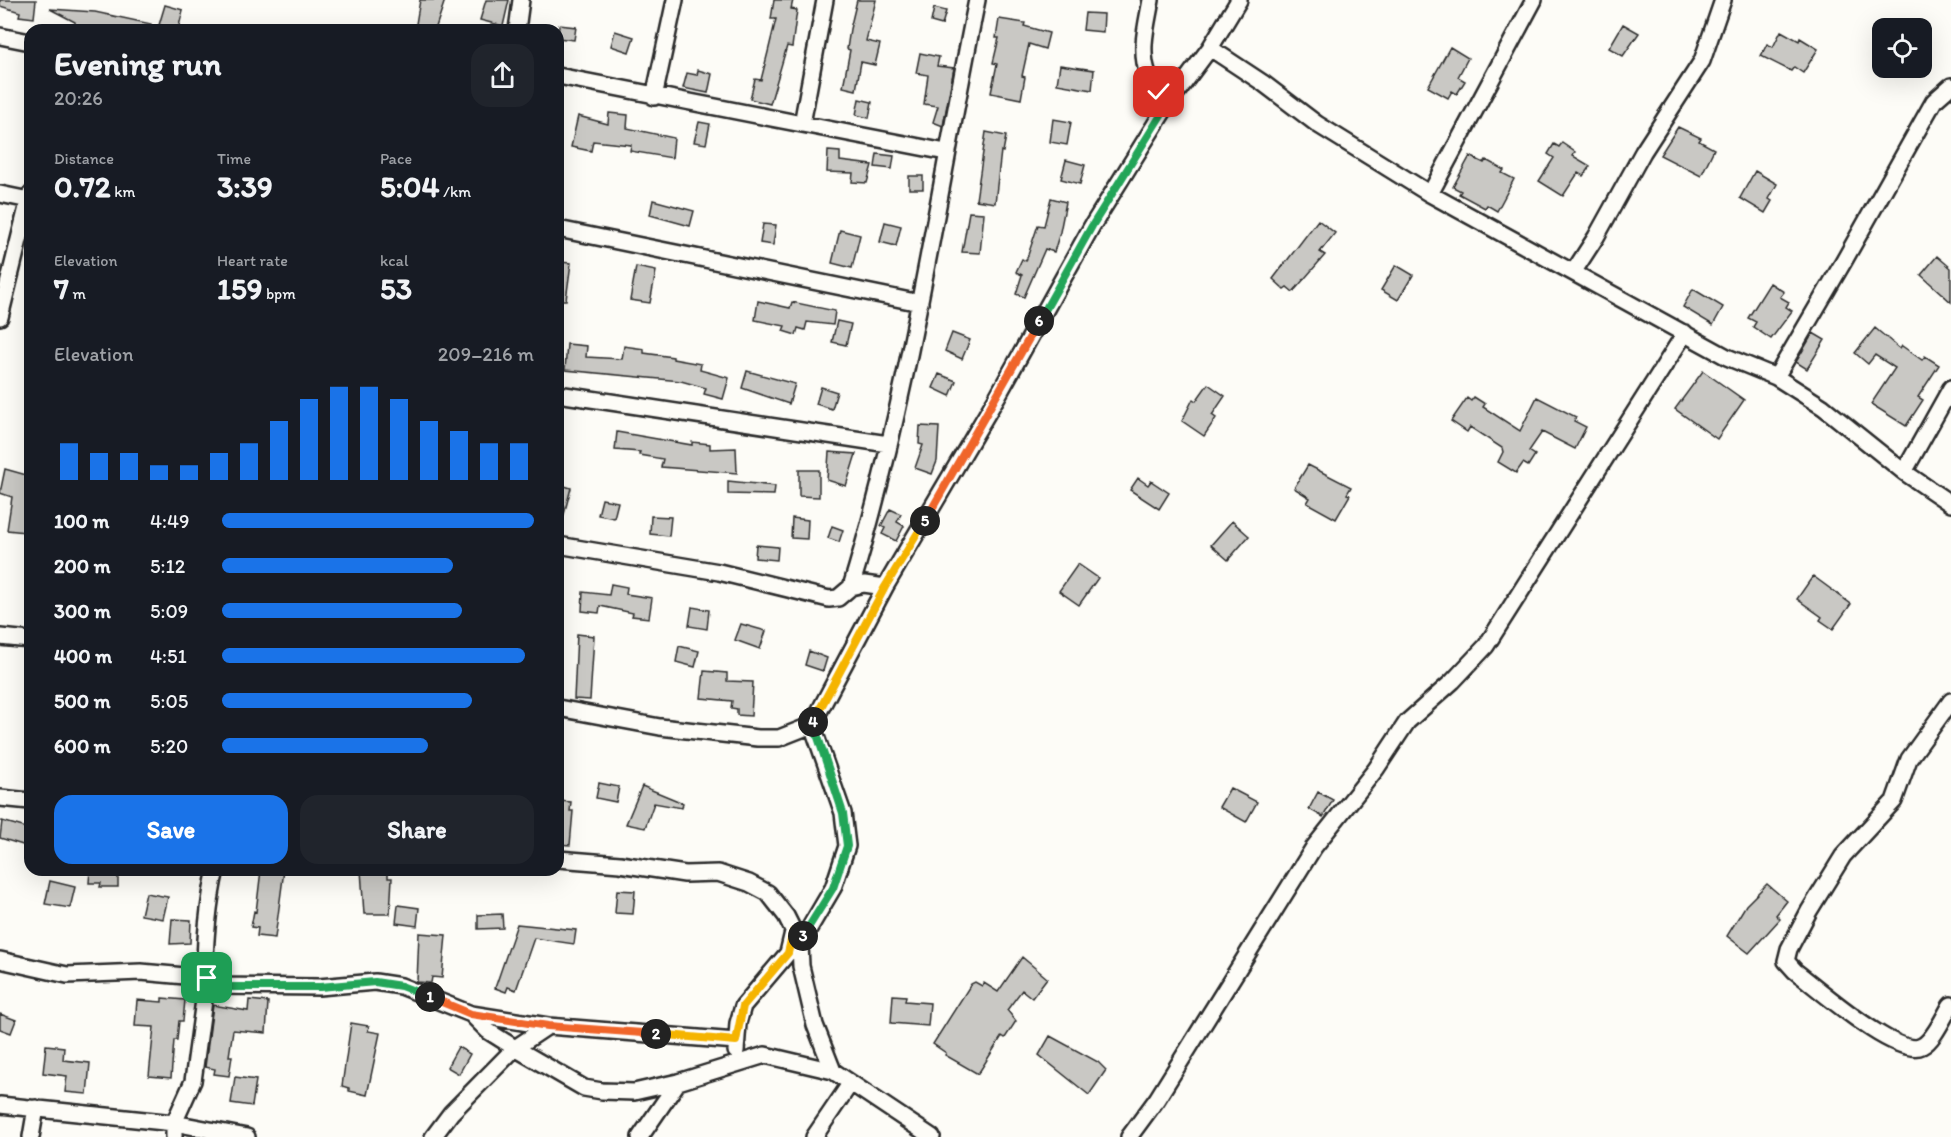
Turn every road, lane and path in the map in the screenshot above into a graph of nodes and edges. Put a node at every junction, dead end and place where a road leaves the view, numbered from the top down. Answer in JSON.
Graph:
{"nodes":[{"id":1,"x":521,"y":0,"type":"edge"},
{"id":2,"x":675,"y":0,"type":"edge"},
{"id":3,"x":825,"y":0,"type":"edge"},
{"id":4,"x":976,"y":0,"type":"edge"},
{"id":5,"x":1151,"y":0,"type":"edge"},
{"id":6,"x":1239,"y":0,"type":"edge"},
{"id":7,"x":1534,"y":0,"type":"edge"},
{"id":8,"x":1723,"y":0,"type":"edge"},
{"id":9,"x":518,"y":24,"type":"edge"},
{"id":10,"x":0,"y":36,"type":"edge"},
{"id":11,"x":24,"y":41,"type":"edge"},
{"id":12,"x":1210,"y":48,"type":"junction"},
{"id":13,"x":564,"y":77,"type":"edge"},
{"id":14,"x":1951,"y":86,"type":"edge"},
{"id":15,"x":654,"y":97,"type":"junction"},
{"id":16,"x":1166,"y":107,"type":"junction"},
{"id":17,"x":802,"y":124,"type":"junction"},
{"id":18,"x":946,"y":153,"type":"junction"},
{"id":19,"x":0,"y":194,"type":"edge"},
{"id":20,"x":1430,"y":194,"type":"junction"},
{"id":21,"x":24,"y":196,"type":"edge"},
{"id":22,"x":24,"y":218,"type":"edge"},
{"id":23,"x":564,"y":230,"type":"edge"},
{"id":24,"x":1574,"y":271,"type":"junction"},
{"id":25,"x":921,"y":303,"type":"junction"},
{"id":26,"x":0,"y":317,"type":"edge"},
{"id":27,"x":1686,"y":333,"type":"junction"},
{"id":28,"x":1776,"y":377,"type":"junction"},
{"id":29,"x":1951,"y":388,"type":"edge"},
{"id":30,"x":564,"y":395,"type":"edge"},
{"id":31,"x":888,"y":444,"type":"junction"},
{"id":32,"x":1904,"y":472,"type":"junction"},
{"id":33,"x":1951,"y":504,"type":"edge"},
{"id":34,"x":564,"y":546,"type":"edge"},
{"id":35,"x":851,"y":587,"type":"junction"},
{"id":36,"x":885,"y":587,"type":"junction"},
{"id":37,"x":0,"y":637,"type":"edge"},
{"id":38,"x":24,"y":639,"type":"edge"},
{"id":39,"x":1951,"y":701,"type":"edge"},
{"id":40,"x":564,"y":709,"type":"edge"},
{"id":41,"x":812,"y":725,"type":"junction"},
{"id":42,"x":0,"y":798,"type":"edge"},
{"id":43,"x":24,"y":800,"type":"edge"},
{"id":44,"x":564,"y":859,"type":"edge"},
{"id":45,"x":215,"y":876,"type":"edge"},
{"id":46,"x":796,"y":938,"type":"junction"},
{"id":47,"x":0,"y":960,"type":"edge"},
{"id":48,"x":207,"y":978,"type":"junction"},
{"id":49,"x":1951,"y":1005,"type":"edge"},
{"id":50,"x":471,"y":1014,"type":"junction"},
{"id":51,"x":548,"y":1026,"type":"junction"},
{"id":52,"x":736,"y":1041,"type":"junction"},
{"id":53,"x":515,"y":1048,"type":"junction"},
{"id":54,"x":736,"y":1064,"type":"junction"},
{"id":55,"x":832,"y":1071,"type":"junction"},
{"id":56,"x":678,"y":1082,"type":"junction"},
{"id":57,"x":850,"y":1084,"type":"junction"},
{"id":58,"x":0,"y":1105,"type":"edge"},
{"id":59,"x":36,"y":1108,"type":"junction"},
{"id":60,"x":174,"y":1130,"type":"edge"},
{"id":61,"x":31,"y":1137,"type":"edge"},
{"id":62,"x":247,"y":1137,"type":"edge"},
{"id":63,"x":434,"y":1137,"type":"edge"},
{"id":64,"x":640,"y":1137,"type":"edge"},
{"id":65,"x":814,"y":1137,"type":"edge"},
{"id":66,"x":932,"y":1137,"type":"edge"},
{"id":67,"x":1129,"y":1137,"type":"edge"}],
"edges":[{"from":1,"to":9,"type":"street"},
{"from":2,"to":15,"type":"street"},
{"from":3,"to":17,"type":"street"},
{"from":4,"to":18,"type":"street"},
{"from":5,"to":16,"type":"street"},
{"from":6,"to":12,"type":"street"},
{"from":7,"to":20,"type":"street"},
{"from":8,"to":24,"type":"street"},
{"from":10,"to":11,"type":"street"},
{"from":12,"to":16,"type":"street"},
{"from":12,"to":20,"type":"street"},
{"from":13,"to":15,"type":"street"},
{"from":14,"to":28,"type":"street"},
{"from":15,"to":17,"type":"street"},
{"from":16,"to":36,"type":"street"},
{"from":17,"to":18,"type":"street"},
{"from":18,"to":25,"type":"street"},
{"from":19,"to":21,"type":"street"},
{"from":20,"to":24,"type":"street"},
{"from":22,"to":26,"type":"street"},
{"from":23,"to":25,"type":"street"},
{"from":24,"to":27,"type":"street"},
{"from":25,"to":31,"type":"street"},
{"from":27,"to":28,"type":"street"},
{"from":27,"to":67,"type":"street"},
{"from":28,"to":32,"type":"street"},
{"from":29,"to":32,"type":"street"},
{"from":30,"to":31,"type":"street"},
{"from":31,"to":35,"type":"street"},
{"from":32,"to":33,"type":"street"},
{"from":34,"to":35,"type":"street"},
{"from":35,"to":36,"type":"street"},
{"from":36,"to":41,"type":"street"},
{"from":37,"to":38,"type":"street"},
{"from":39,"to":49,"type":"street"},
{"from":40,"to":41,"type":"street"},
{"from":41,"to":46,"type":"street"},
{"from":42,"to":43,"type":"street"},
{"from":44,"to":46,"type":"street"},
{"from":45,"to":48,"type":"street"},
{"from":46,"to":52,"type":"street"},
{"from":46,"to":55,"type":"street"},
{"from":47,"to":48,"type":"street"},
{"from":48,"to":50,"type":"street"},
{"from":48,"to":60,"type":"street"},
{"from":50,"to":51,"type":"street"},
{"from":50,"to":53,"type":"street"},
{"from":51,"to":52,"type":"street"},
{"from":51,"to":53,"type":"street"},
{"from":52,"to":54,"type":"street"},
{"from":53,"to":56,"type":"street"},
{"from":53,"to":63,"type":"street"},
{"from":54,"to":55,"type":"street"},
{"from":54,"to":56,"type":"street"},
{"from":55,"to":57,"type":"street"},
{"from":56,"to":64,"type":"street"},
{"from":57,"to":65,"type":"street"},
{"from":57,"to":66,"type":"street"},
{"from":58,"to":59,"type":"street"},
{"from":59,"to":60,"type":"street"},
{"from":59,"to":61,"type":"street"},
{"from":60,"to":62,"type":"street"}]}
